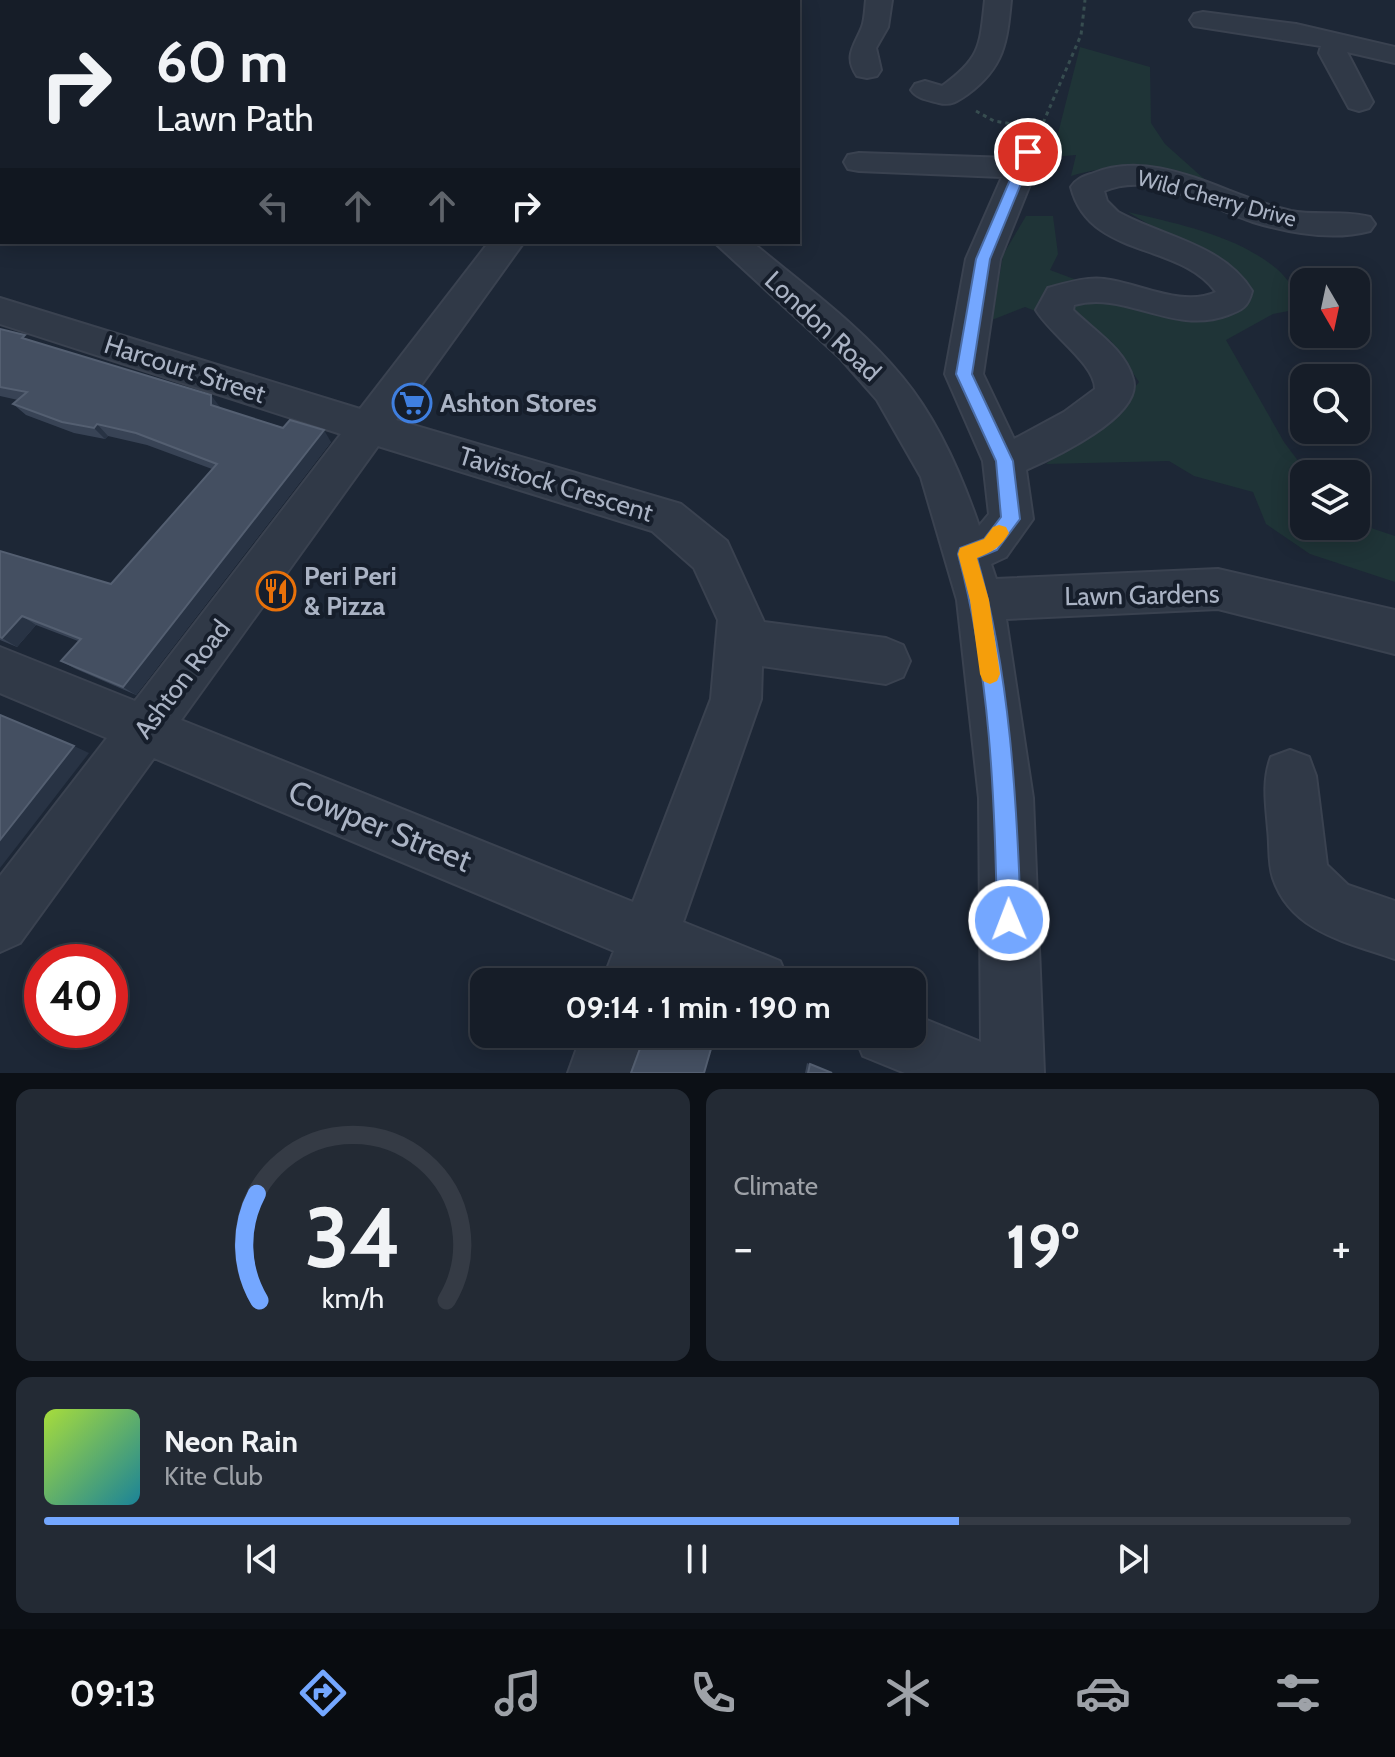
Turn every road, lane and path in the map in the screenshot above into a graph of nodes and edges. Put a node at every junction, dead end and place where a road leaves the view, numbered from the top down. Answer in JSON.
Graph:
{"nodes":[{"id":1,"x":879,"y":0,"type":"edge"},
{"id":2,"x":998,"y":0,"type":"edge"},
{"id":3,"x":1085,"y":0,"type":"edge"},
{"id":4,"x":1203,"y":20,"type":"dead end"},
{"id":5,"x":1336,"y":42,"type":"junction"},
{"id":6,"x":1395,"y":55,"type":"edge"},
{"id":7,"x":867,"y":70,"type":"dead end"},
{"id":8,"x":1359,"y":102,"type":"dead end"},
{"id":9,"x":976,"y":110,"type":"joint"},
{"id":10,"x":1030,"y":149,"type":"junction"},
{"id":11,"x":859,"y":162,"type":"dead end"},
{"id":12,"x":1358,"y":224,"type":"dead end"},
{"id":13,"x":506,"y":244,"type":"edge"},
{"id":14,"x":733,"y":244,"type":"edge"},
{"id":15,"x":0,"y":311,"type":"edge"},
{"id":16,"x":370,"y":428,"type":"junction"},
{"id":17,"x":1004,"y":461,"type":"junction"},
{"id":18,"x":967,"y":554,"type":"junction"},
{"id":19,"x":980,"y":600,"type":"junction"},
{"id":20,"x":1395,"y":632,"type":"edge"},
{"id":21,"x":740,"y":641,"type":"junction"},
{"id":22,"x":886,"y":661,"type":"dead end"},
{"id":23,"x":0,"y":670,"type":"edge"},
{"id":24,"x":145,"y":729,"type":"junction"},
{"id":25,"x":1290,"y":776,"type":"dead end"},
{"id":26,"x":0,"y":923,"type":"edge"},
{"id":27,"x":1395,"y":930,"type":"edge"},
{"id":28,"x":640,"y":959,"type":"edge"},
{"id":29,"x":687,"y":968,"type":"edge"},
{"id":30,"x":608,"y":1048,"type":"edge"},
{"id":31,"x":919,"y":1048,"type":"edge"},
{"id":32,"x":599,"y":1073,"type":"edge"},
{"id":33,"x":980,"y":1073,"type":"edge"},
{"id":34,"x":1013,"y":1073,"type":"edge"}],
"edges":[{"from":1,"to":7,"type":"street"},
{"from":2,"to":9,"type":"street"},
{"from":3,"to":10,"type":"path"},
{"from":4,"to":5,"type":"street"},
{"from":5,"to":6,"type":"street"},
{"from":5,"to":8,"type":"street"},
{"from":9,"to":10,"type":"path"},
{"from":10,"to":11,"type":"street"},
{"from":10,"to":17,"type":"street"},
{"from":12,"to":17,"type":"street","name":"Wild Cherry Drive"},
{"from":13,"to":16,"type":"street","name":"Ashton Road"},
{"from":14,"to":18,"type":"street","name":"London Road"},
{"from":15,"to":16,"type":"street","name":"Harcourt Street"},
{"from":16,"to":21,"type":"street","name":"Tavistock Crescent"},
{"from":16,"to":24,"type":"street","name":"Ashton Road"},
{"from":17,"to":18,"type":"street"},
{"from":18,"to":19,"type":"street","name":"London Road"},
{"from":19,"to":20,"type":"street","name":"Lawn Gardens"},
{"from":19,"to":34,"type":"street","name":"London Road"},
{"from":21,"to":22,"type":"street"},
{"from":21,"to":28,"type":"street","name":"Tavistock Crescent"},
{"from":23,"to":24,"type":"street","name":"Cowper Street"},
{"from":24,"to":26,"type":"street","name":"Ashton Road"},
{"from":24,"to":28,"type":"street","name":"Cowper Street"},
{"from":25,"to":27,"type":"street"},
{"from":28,"to":29,"type":"street","name":"Cowper Street"},
{"from":30,"to":32,"type":"street"},
{"from":31,"to":33,"type":"street"}]}
